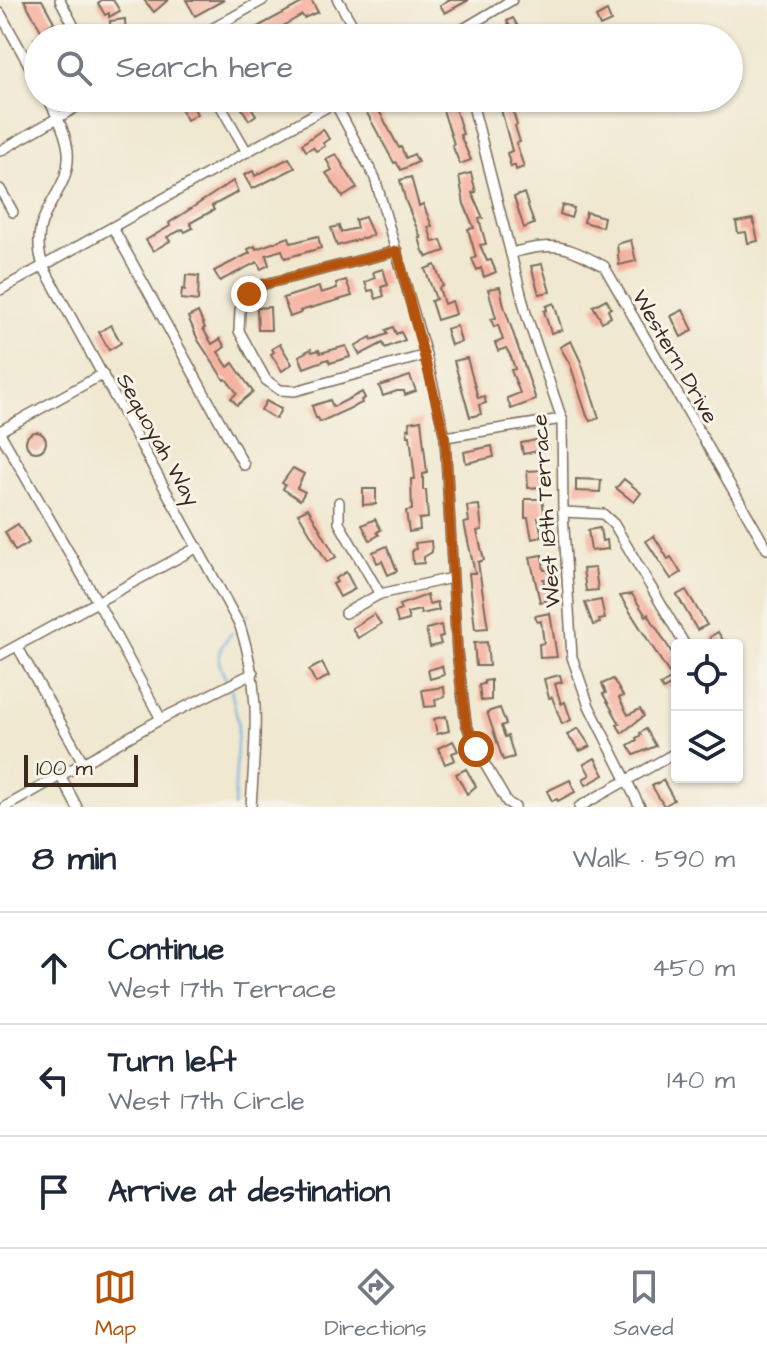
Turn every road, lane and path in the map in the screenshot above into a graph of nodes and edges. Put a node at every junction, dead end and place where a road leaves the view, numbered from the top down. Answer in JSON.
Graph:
{"nodes":[{"id":1,"x":60,"y":0,"type":"edge"},
{"id":2,"x":338,"y":0,"type":"edge"},
{"id":3,"x":512,"y":0,"type":"edge"},
{"id":4,"x":258,"y":1,"type":"edge"},
{"id":5,"x":1,"y":18,"type":"edge"},
{"id":6,"x":73,"y":24,"type":"edge"},
{"id":7,"x":219,"y":24,"type":"edge"},
{"id":8,"x":352,"y":24,"type":"edge"},
{"id":9,"x":472,"y":24,"type":"edge"},
{"id":10,"x":24,"y":57,"type":"edge"},
{"id":11,"x":55,"y":112,"type":"edge"},
{"id":12,"x":68,"y":112,"type":"edge"},
{"id":13,"x":224,"y":112,"type":"edge"},
{"id":14,"x":319,"y":112,"type":"edge"},
{"id":15,"x":344,"y":112,"type":"edge"},
{"id":16,"x":475,"y":112,"type":"edge"},
{"id":17,"x":58,"y":118,"type":"junction"},
{"id":18,"x":0,"y":151,"type":"edge"},
{"id":19,"x":247,"y":152,"type":"junction"},
{"id":20,"x":0,"y":189,"type":"edge"},
{"id":21,"x":13,"y":212,"type":"dead end"},
{"id":22,"x":113,"y":228,"type":"junction"},
{"id":23,"x":397,"y":251,"type":"junction"},
{"id":24,"x":511,"y":253,"type":"junction"},
{"id":25,"x":43,"y":266,"type":"junction"},
{"id":26,"x":0,"y":290,"type":"edge"},
{"id":27,"x":426,"y":355,"type":"junction"},
{"id":28,"x":103,"y":374,"type":"junction"},
{"id":29,"x":562,"y":419,"type":"junction"},
{"id":30,"x":0,"y":432,"type":"edge"},
{"id":31,"x":445,"y":437,"type":"junction"},
{"id":32,"x":244,"y":465,"type":"dead end"},
{"id":33,"x":339,"y":502,"type":"dead end"},
{"id":34,"x":563,"y":512,"type":"junction"},
{"id":35,"x":198,"y":547,"type":"junction"},
{"id":36,"x":767,"y":549,"type":"edge"},
{"id":37,"x":452,"y":578,"type":"junction"},
{"id":38,"x":380,"y":594,"type":"junction"},
{"id":39,"x":97,"y":601,"type":"junction"},
{"id":40,"x":345,"y":613,"type":"dead end"},
{"id":41,"x":681,"y":639,"type":"edge"},
{"id":42,"x":17,"y":646,"type":"junction"},
{"id":43,"x":0,"y":655,"type":"edge"},
{"id":44,"x":253,"y":673,"type":"junction"},
{"id":45,"x":161,"y":719,"type":"junction"},
{"id":46,"x":671,"y":755,"type":"edge"},
{"id":47,"x":83,"y":762,"type":"junction"},
{"id":48,"x":60,"y":775,"type":"junction"},
{"id":49,"x":625,"y":779,"type":"junction"},
{"id":50,"x":5,"y":807,"type":"edge"},
{"id":51,"x":77,"y":807,"type":"edge"},
{"id":52,"x":251,"y":807,"type":"edge"},
{"id":53,"x":515,"y":807,"type":"edge"},
{"id":54,"x":579,"y":807,"type":"edge"},
{"id":55,"x":640,"y":807,"type":"edge"}],
"edges":[{"from":1,"to":6,"type":"street"},
{"from":2,"to":8,"type":"street"},
{"from":3,"to":9,"type":"street"},
{"from":4,"to":7,"type":"street"},
{"from":5,"to":10,"type":"street"},
{"from":11,"to":17,"type":"street","name":"Sequoyah Way"},
{"from":12,"to":17,"type":"street"},
{"from":13,"to":19,"type":"street"},
{"from":14,"to":19,"type":"street"},
{"from":15,"to":23,"type":"street"},
{"from":16,"to":24,"type":"street","name":"West 18th Terrace"},
{"from":17,"to":18,"type":"street"},
{"from":17,"to":25,"type":"street","name":"Sequoyah Way"},
{"from":19,"to":22,"type":"street"},
{"from":20,"to":21,"type":"street"},
{"from":22,"to":25,"type":"street"},
{"from":22,"to":32,"type":"street"},
{"from":23,"to":27,"type":"street"},
{"from":23,"to":27,"type":"street"},
{"from":24,"to":29,"type":"street","name":"West 18th Terrace"},
{"from":24,"to":36,"type":"street","name":"Western Drive"},
{"from":25,"to":26,"type":"street"},
{"from":25,"to":28,"type":"street","name":"Sequoyah Way"},
{"from":27,"to":31,"type":"street"},
{"from":28,"to":30,"type":"street"},
{"from":28,"to":35,"type":"street","name":"Sequoyah Way"},
{"from":29,"to":31,"type":"street"},
{"from":29,"to":34,"type":"street","name":"West 18th Terrace"},
{"from":30,"to":39,"type":"street"},
{"from":31,"to":37,"type":"street"},
{"from":33,"to":38,"type":"street"},
{"from":34,"to":41,"type":"street"},
{"from":34,"to":49,"type":"street","name":"West 18th Terrace"},
{"from":35,"to":39,"type":"street"},
{"from":35,"to":44,"type":"street","name":"Sequoyah Way"},
{"from":37,"to":38,"type":"street"},
{"from":37,"to":53,"type":"street"},
{"from":38,"to":40,"type":"street"},
{"from":39,"to":42,"type":"street"},
{"from":39,"to":45,"type":"street"},
{"from":42,"to":43,"type":"street"},
{"from":42,"to":47,"type":"street"},
{"from":44,"to":45,"type":"street"},
{"from":44,"to":52,"type":"street","name":"Sequoyah Way"},
{"from":45,"to":47,"type":"street"},
{"from":46,"to":49,"type":"street"},
{"from":47,"to":48,"type":"street"},
{"from":48,"to":50,"type":"street"},
{"from":48,"to":51,"type":"street"},
{"from":49,"to":54,"type":"street"},
{"from":49,"to":55,"type":"street","name":"West 18th Terrace"}]}
